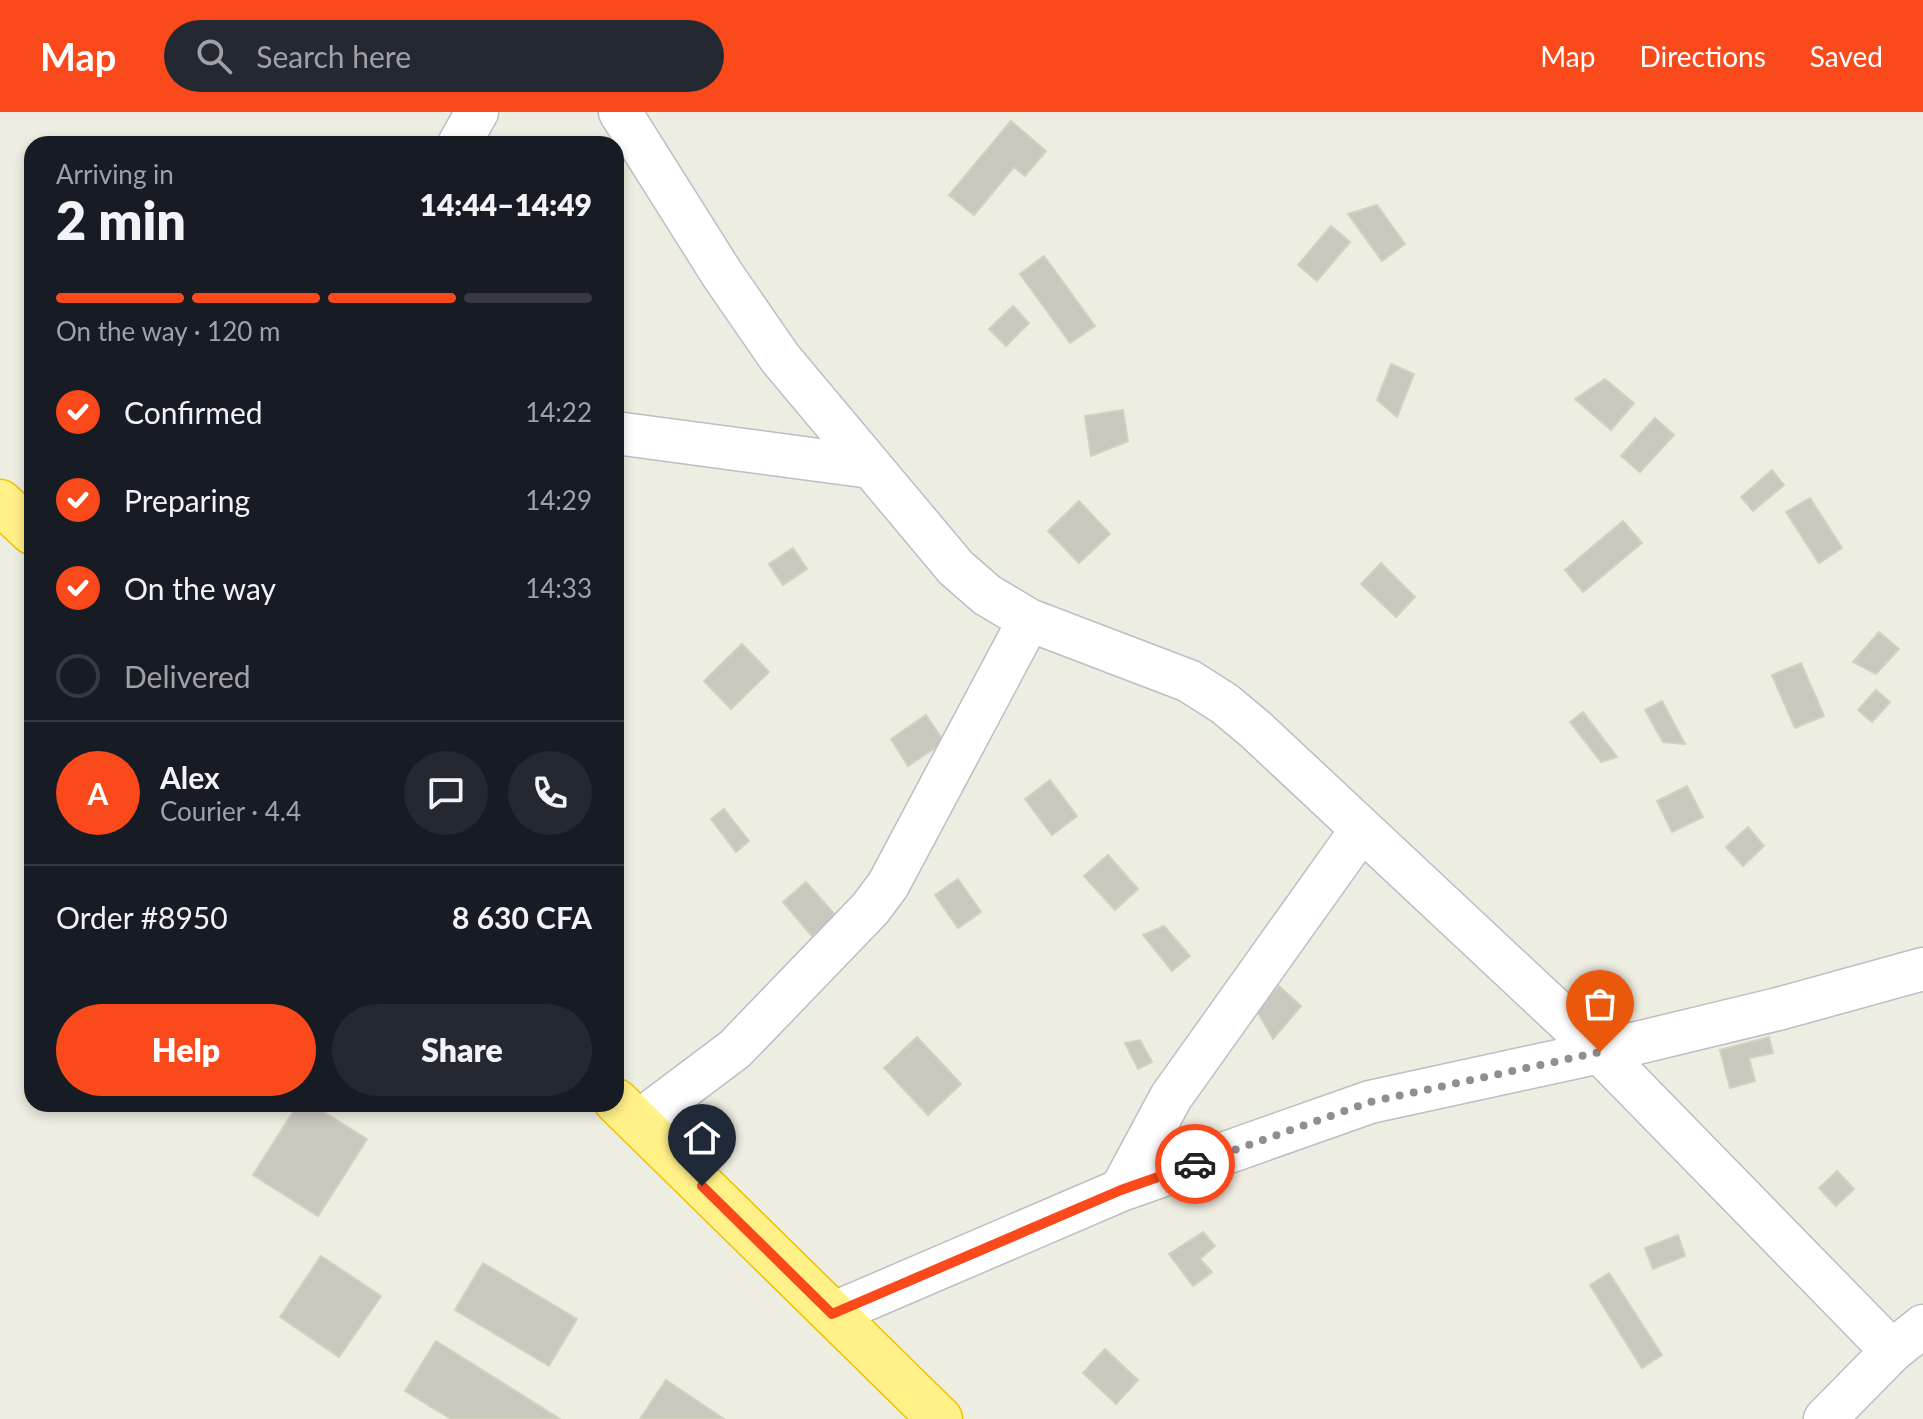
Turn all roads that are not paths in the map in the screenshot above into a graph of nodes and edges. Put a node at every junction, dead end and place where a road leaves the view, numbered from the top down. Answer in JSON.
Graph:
{"nodes":[{"id":1,"x":477,"y":112,"type":"edge"},
{"id":2,"x":620,"y":112,"type":"edge"},
{"id":3,"x":464,"y":136,"type":"edge"},
{"id":4,"x":624,"y":434,"type":"edge"},
{"id":5,"x":871,"y":467,"type":"junction"},
{"id":6,"x":0,"y":502,"type":"edge"},
{"id":7,"x":24,"y":524,"type":"edge"},
{"id":8,"x":1029,"y":620,"type":"junction"},
{"id":9,"x":1362,"y":829,"type":"junction"},
{"id":10,"x":1923,"y":969,"type":"edge"},
{"id":11,"x":1600,"y":1052,"type":"junction"},
{"id":12,"x":627,"y":1112,"type":"edge"},
{"id":13,"x":1121,"y":1190,"type":"junction"},
{"id":14,"x":832,"y":1314,"type":"junction"},
{"id":15,"x":1907,"y":1339,"type":"edge"},
{"id":16,"x":940,"y":1419,"type":"edge"},
{"id":17,"x":1825,"y":1419,"type":"edge"}],
"edges":[{"from":1,"to":3,"type":"street"},
{"from":2,"to":5,"type":"street"},
{"from":4,"to":5,"type":"street"},
{"from":5,"to":8,"type":"street"},
{"from":6,"to":7,"type":"highway"},
{"from":8,"to":9,"type":"street"},
{"from":8,"to":12,"type":"street"},
{"from":9,"to":11,"type":"street"},
{"from":9,"to":13,"type":"street"},
{"from":10,"to":11,"type":"street"},
{"from":11,"to":13,"type":"street"},
{"from":11,"to":15,"type":"street"},
{"from":12,"to":14,"type":"highway"},
{"from":13,"to":14,"type":"street"},
{"from":14,"to":16,"type":"highway"},
{"from":15,"to":17,"type":"street"}]}
